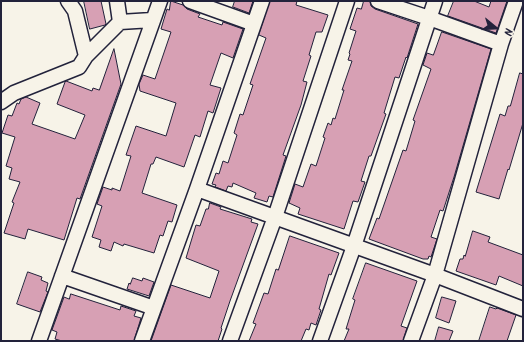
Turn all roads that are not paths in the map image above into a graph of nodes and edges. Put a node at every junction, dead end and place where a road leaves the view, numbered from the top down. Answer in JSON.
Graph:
{"nodes":[{"id":1,"x":68,"y":1,"type":"edge"},
{"id":2,"x":117,"y":1,"type":"edge"},
{"id":3,"x":160,"y":1,"type":"edge"},
{"id":4,"x":262,"y":1,"type":"edge"},
{"id":5,"x":347,"y":1,"type":"edge"},
{"id":6,"x":378,"y":1,"type":"edge"},
{"id":7,"x":435,"y":1,"type":"edge"},
{"id":8,"x":516,"y":1,"type":"edge"},
{"id":9,"x":197,"y":2,"type":"edge"},
{"id":10,"x":429,"y":18,"type":"junction"},
{"id":11,"x":152,"y":20,"type":"junction"},
{"id":12,"x":120,"y":22,"type":"junction"},
{"id":13,"x":254,"y":24,"type":"junction"},
{"id":14,"x":501,"y":44,"type":"junction"},
{"id":15,"x":86,"y":56,"type":"junction"},
{"id":16,"x":1,"y":102,"type":"edge"},
{"id":17,"x":197,"y":189,"type":"junction"},
{"id":18,"x":275,"y":218,"type":"junction"},
{"id":19,"x":354,"y":246,"type":"junction"},
{"id":20,"x":435,"y":275,"type":"junction"},
{"id":21,"x":62,"y":276,"type":"junction"},
{"id":22,"x":154,"y":308,"type":"junction"},
{"id":23,"x":523,"y":309,"type":"edge"},
{"id":24,"x":39,"y":341,"type":"edge"},
{"id":25,"x":142,"y":341,"type":"edge"},
{"id":26,"x":230,"y":341,"type":"edge"},
{"id":27,"x":320,"y":341,"type":"edge"},
{"id":28,"x":411,"y":341,"type":"edge"}],
"edges":[{"from":1,"to":15,"type":"street"},
{"from":2,"to":12,"type":"street"},
{"from":3,"to":11,"type":"street"},
{"from":4,"to":13,"type":"street"},
{"from":5,"to":18,"type":"street"},
{"from":6,"to":10,"type":"street"},
{"from":7,"to":10,"type":"street"},
{"from":8,"to":14,"type":"street"},
{"from":9,"to":13,"type":"street"},
{"from":10,"to":14,"type":"street"},
{"from":10,"to":19,"type":"street"},
{"from":11,"to":12,"type":"street"},
{"from":11,"to":21,"type":"street"},
{"from":12,"to":15,"type":"street"},
{"from":13,"to":17,"type":"street"},
{"from":14,"to":20,"type":"street"},
{"from":15,"to":16,"type":"street"},
{"from":17,"to":18,"type":"street"},
{"from":17,"to":22,"type":"street"},
{"from":18,"to":19,"type":"street"},
{"from":18,"to":26,"type":"street"},
{"from":19,"to":20,"type":"street"},
{"from":19,"to":27,"type":"street"},
{"from":20,"to":23,"type":"street"},
{"from":20,"to":28,"type":"street"},
{"from":21,"to":22,"type":"street"},
{"from":21,"to":24,"type":"street"},
{"from":22,"to":25,"type":"street"}]}
